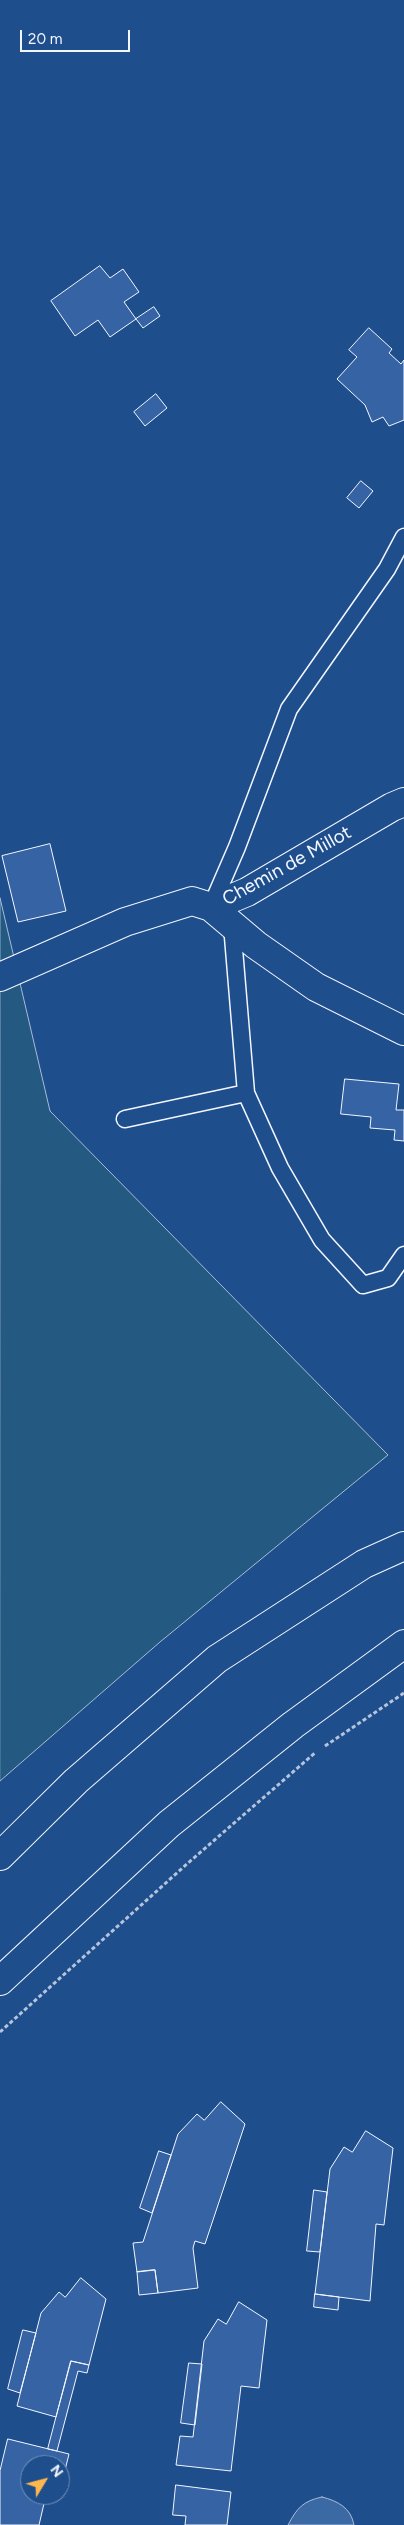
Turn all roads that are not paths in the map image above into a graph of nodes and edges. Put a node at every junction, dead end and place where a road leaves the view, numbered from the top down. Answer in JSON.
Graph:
{"nodes":[{"id":1,"x":404,"y":537,"type":"edge"},
{"id":2,"x":404,"y":802,"type":"edge"},
{"id":3,"x":211,"y":907,"type":"junction"},
{"id":4,"x":232,"y":925,"type":"junction"},
{"id":5,"x":6,"y":974,"type":"edge"},
{"id":6,"x":404,"y":1031,"type":"edge"},
{"id":7,"x":246,"y":1093,"type":"junction"},
{"id":8,"x":125,"y":1119,"type":"dead end"},
{"id":9,"x":404,"y":1255,"type":"edge"},
{"id":10,"x":404,"y":1546,"type":"edge"},
{"id":11,"x":404,"y":1644,"type":"edge"},
{"id":12,"x":0,"y":1856,"type":"edge"},
{"id":13,"x":0,"y":1981,"type":"edge"}],
"edges":[{"from":1,"to":3,"type":"lane"},
{"from":2,"to":3,"type":"main road","name":"Chemin de Millot"},
{"from":3,"to":4,"type":"main road"},
{"from":3,"to":5,"type":"main road","name":"Chemin de Millot"},
{"from":4,"to":6,"type":"main road"},
{"from":4,"to":7,"type":"lane"},
{"from":7,"to":8,"type":"lane"},
{"from":7,"to":9,"type":"lane"},
{"from":10,"to":12,"type":"main road"},
{"from":11,"to":13,"type":"main road"}]}
